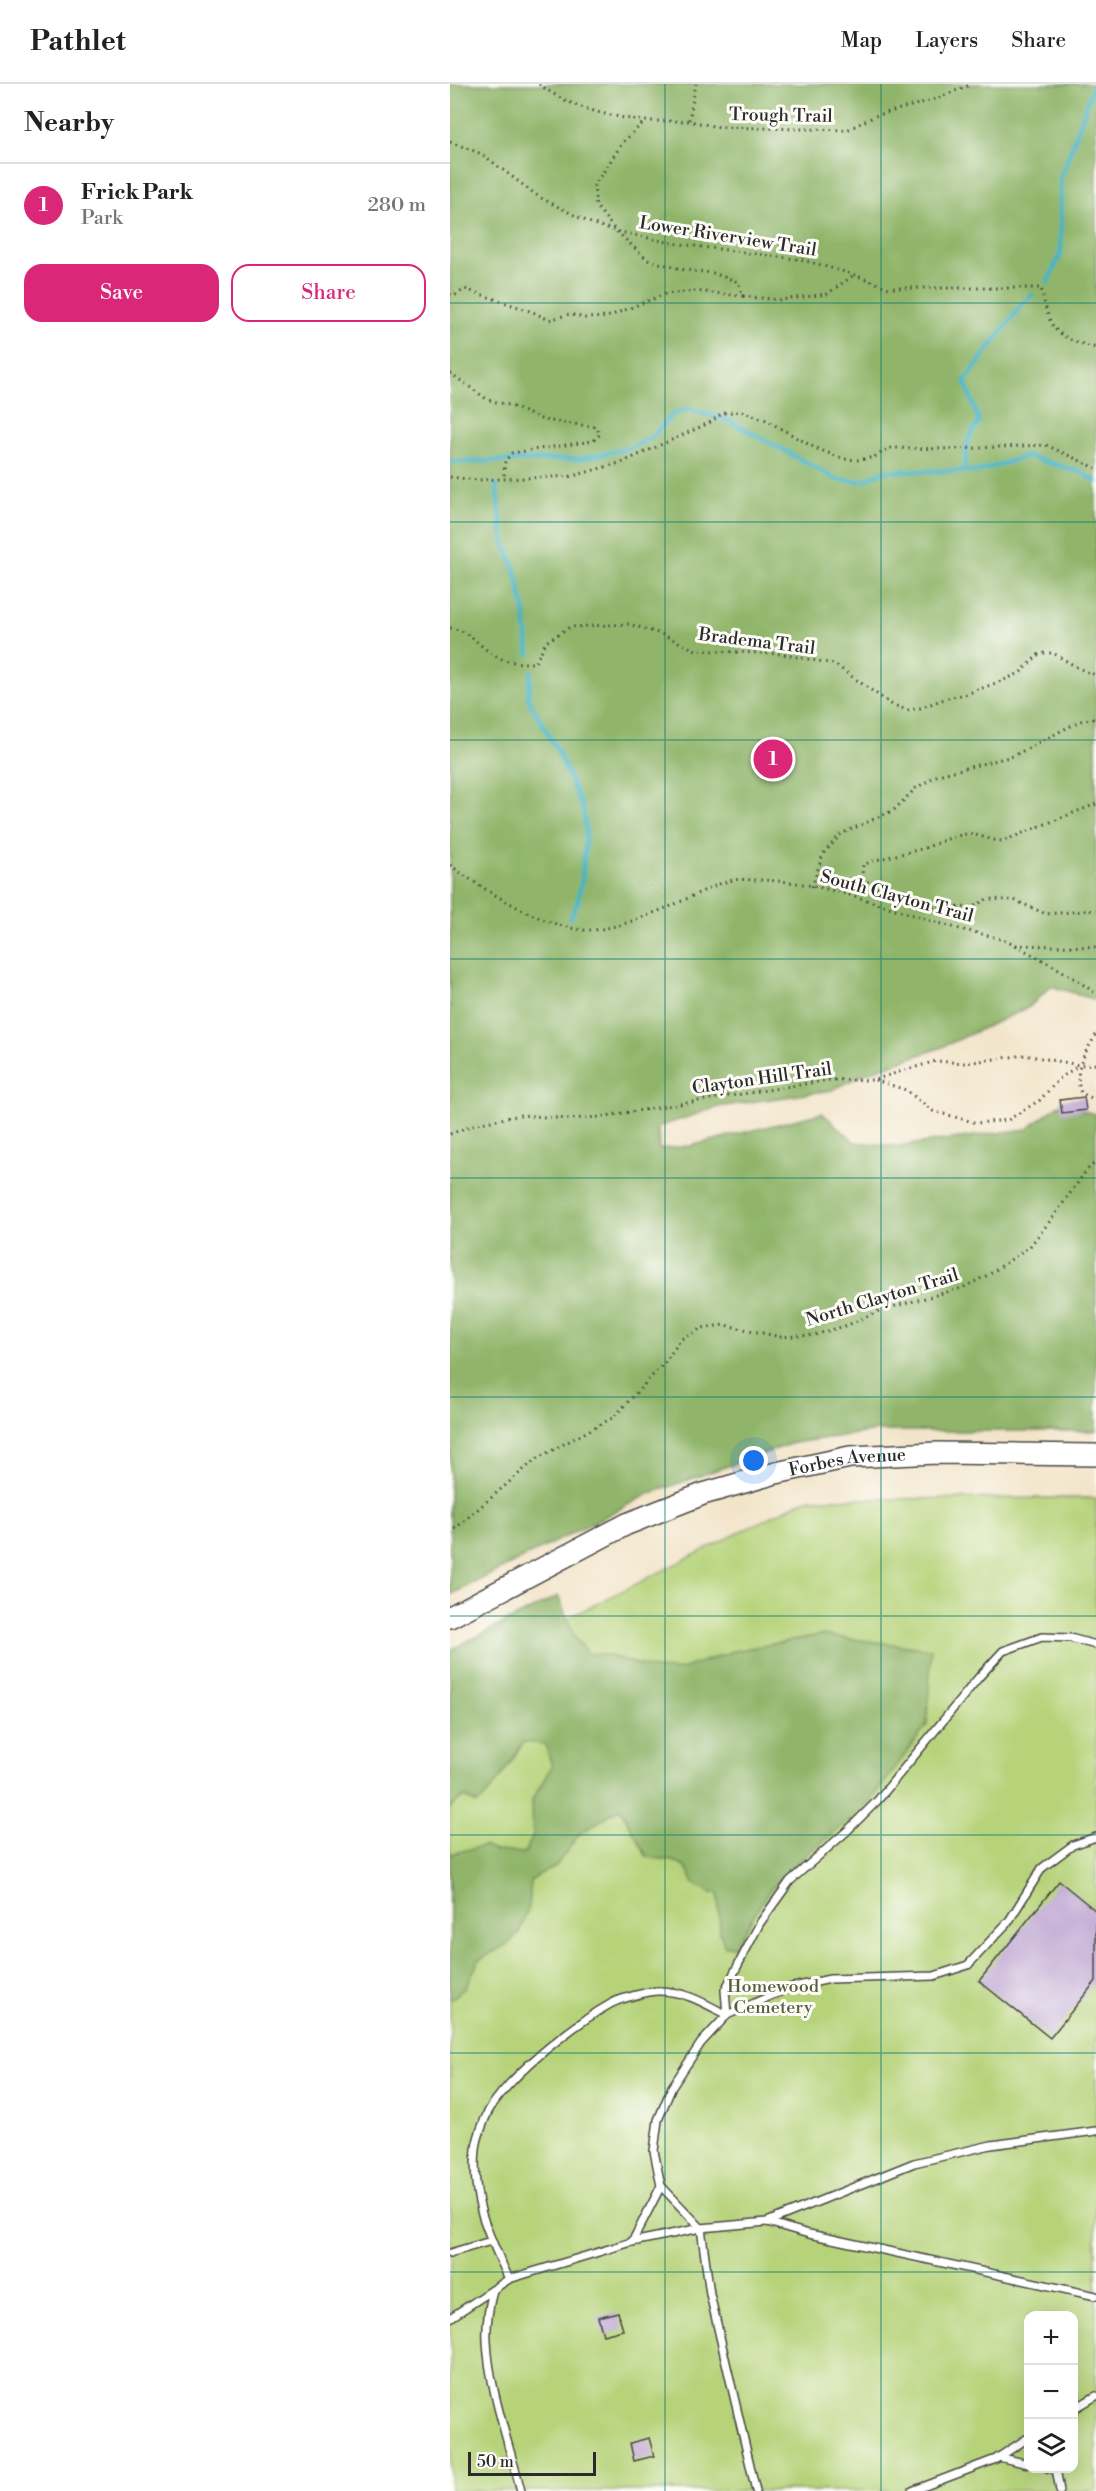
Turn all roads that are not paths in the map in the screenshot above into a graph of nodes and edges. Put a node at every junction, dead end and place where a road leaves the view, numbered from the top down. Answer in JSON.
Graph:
{"nodes":[{"id":1,"x":1096,"y":1455,"type":"edge"},
{"id":2,"x":450,"y":1617,"type":"edge"},
{"id":3,"x":1096,"y":1645,"type":"edge"},
{"id":4,"x":1096,"y":1837,"type":"edge"},
{"id":5,"x":727,"y":2016,"type":"junction"},
{"id":6,"x":1096,"y":2131,"type":"edge"},
{"id":7,"x":661,"y":2186,"type":"junction"},
{"id":8,"x":767,"y":2222,"type":"junction"},
{"id":9,"x":701,"y":2228,"type":"junction"},
{"id":10,"x":492,"y":2241,"type":"junction"},
{"id":11,"x":632,"y":2242,"type":"junction"},
{"id":12,"x":450,"y":2253,"type":"edge"},
{"id":13,"x":509,"y":2279,"type":"junction"},
{"id":14,"x":493,"y":2290,"type":"junction"},
{"id":15,"x":1096,"y":2296,"type":"edge"},
{"id":16,"x":450,"y":2318,"type":"edge"},
{"id":17,"x":1096,"y":2396,"type":"edge"},
{"id":18,"x":1078,"y":2407,"type":"edge"},
{"id":19,"x":1024,"y":2441,"type":"edge"},
{"id":20,"x":999,"y":2457,"type":"junction"},
{"id":21,"x":1024,"y":2463,"type":"edge"},
{"id":22,"x":1057,"y":2473,"type":"edge"},
{"id":23,"x":521,"y":2491,"type":"edge"},
{"id":24,"x":756,"y":2491,"type":"edge"},
{"id":25,"x":912,"y":2491,"type":"edge"},
{"id":26,"x":1060,"y":2491,"type":"edge"}],
"edges":[{"from":1,"to":2,"type":"main road","name":"Forbes Avenue"},
{"from":3,"to":5,"type":"lane"},
{"from":4,"to":5,"type":"lane"},
{"from":5,"to":7,"type":"lane"},
{"from":5,"to":10,"type":"lane"},
{"from":6,"to":8,"type":"lane"},
{"from":7,"to":9,"type":"lane"},
{"from":7,"to":11,"type":"lane"},
{"from":8,"to":9,"type":"lane"},
{"from":8,"to":15,"type":"lane"},
{"from":9,"to":11,"type":"lane"},
{"from":9,"to":24,"type":"lane"},
{"from":10,"to":12,"type":"lane"},
{"from":10,"to":13,"type":"lane"},
{"from":11,"to":13,"type":"lane"},
{"from":13,"to":14,"type":"lane"},
{"from":14,"to":16,"type":"lane"},
{"from":14,"to":23,"type":"lane"},
{"from":17,"to":18,"type":"lane"},
{"from":19,"to":20,"type":"lane"},
{"from":20,"to":21,"type":"lane"},
{"from":20,"to":25,"type":"lane"},
{"from":22,"to":26,"type":"lane"}]}
